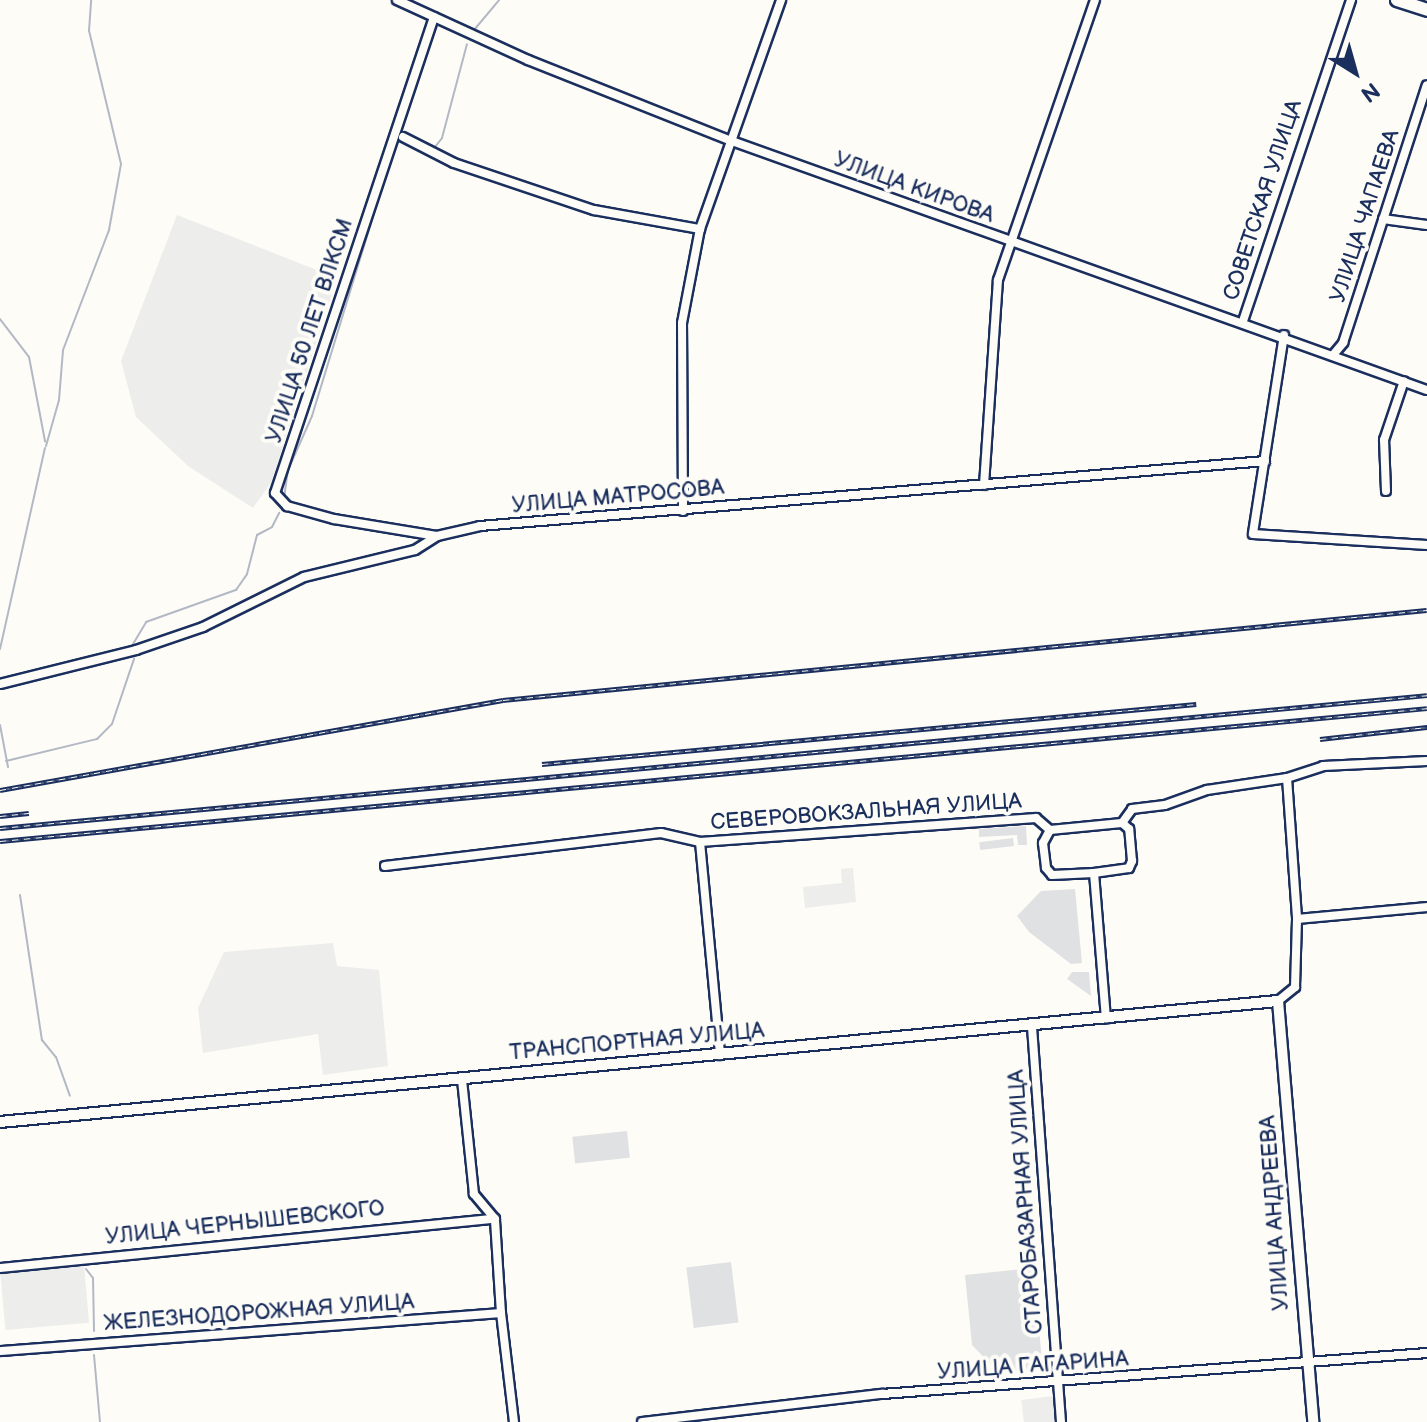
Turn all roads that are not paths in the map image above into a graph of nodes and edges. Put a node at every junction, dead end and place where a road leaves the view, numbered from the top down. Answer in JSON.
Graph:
{"nodes":[{"id":1,"x":397,"y":0,"type":"edge"},
{"id":2,"x":781,"y":0,"type":"edge"},
{"id":3,"x":1095,"y":0,"type":"edge"},
{"id":4,"x":1351,"y":0,"type":"edge"},
{"id":5,"x":1397,"y":0,"type":"edge"},
{"id":6,"x":1427,"y":10,"type":"edge"},
{"id":7,"x":434,"y":17,"type":"junction"},
{"id":8,"x":1427,"y":85,"type":"edge"},
{"id":9,"x":403,"y":137,"type":"dead end"},
{"id":10,"x":729,"y":140,"type":"junction"},
{"id":11,"x":1383,"y":219,"type":"junction"},
{"id":12,"x":1427,"y":225,"type":"edge"},
{"id":13,"x":700,"y":229,"type":"junction"},
{"id":14,"x":1008,"y":240,"type":"junction"},
{"id":15,"x":1243,"y":321,"type":"junction"},
{"id":16,"x":1284,"y":335,"type":"junction"},
{"id":17,"x":1333,"y":355,"type":"junction"},
{"id":18,"x":1404,"y":381,"type":"junction"},
{"id":19,"x":1427,"y":390,"type":"edge"},
{"id":20,"x":1265,"y":461,"type":"junction"},
{"id":21,"x":984,"y":485,"type":"junction"},
{"id":22,"x":1386,"y":491,"type":"dead end"},
{"id":23,"x":683,"y":511,"type":"junction"},
{"id":24,"x":437,"y":536,"type":"junction"},
{"id":25,"x":1427,"y":545,"type":"edge"},
{"id":26,"x":0,"y":684,"type":"edge"},
{"id":27,"x":1427,"y":761,"type":"edge"},
{"id":28,"x":1287,"y":778,"type":"junction"},
{"id":29,"x":1122,"y":823,"type":"junction"},
{"id":30,"x":1050,"y":830,"type":"junction"},
{"id":31,"x":700,"y":842,"type":"junction"},
{"id":32,"x":385,"y":866,"type":"dead end"},
{"id":33,"x":1094,"y":873,"type":"junction"},
{"id":34,"x":1427,"y":907,"type":"edge"},
{"id":35,"x":1297,"y":919,"type":"junction"},
{"id":36,"x":1278,"y":1001,"type":"junction"},
{"id":37,"x":1106,"y":1019,"type":"junction"},
{"id":38,"x":1032,"y":1027,"type":"junction"},
{"id":39,"x":720,"y":1055,"type":"junction"},
{"id":40,"x":462,"y":1079,"type":"junction"},
{"id":41,"x":0,"y":1122,"type":"edge"},
{"id":42,"x":495,"y":1219,"type":"junction"},
{"id":43,"x":0,"y":1268,"type":"edge"},
{"id":44,"x":501,"y":1313,"type":"junction"},
{"id":45,"x":0,"y":1351,"type":"edge"},
{"id":46,"x":1427,"y":1353,"type":"edge"},
{"id":47,"x":1306,"y":1364,"type":"junction"},
{"id":48,"x":1057,"y":1383,"type":"junction"},
{"id":49,"x":514,"y":1422,"type":"edge"},
{"id":50,"x":642,"y":1422,"type":"edge"},
{"id":51,"x":1061,"y":1422,"type":"edge"},
{"id":52,"x":1313,"y":1422,"type":"edge"}],
"edges":[{"from":1,"to":7,"type":"street","name":"УЛИЦА КИРОВА"},
{"from":2,"to":10,"type":"street"},
{"from":3,"to":14,"type":"street"},
{"from":4,"to":15,"type":"street","name":"СОВЕТСКАЯ УЛИЦА"},
{"from":5,"to":6,"type":"main road"},
{"from":7,"to":10,"type":"street","name":"УЛИЦА КИРОВА"},
{"from":7,"to":24,"type":"street","name":"УЛИЦА 50 ЛЕТ ВЛКСМ"},
{"from":8,"to":11,"type":"street","name":"УЛИЦА ЧАПАЕВА"},
{"from":9,"to":13,"type":"street"},
{"from":10,"to":13,"type":"street"},
{"from":10,"to":14,"type":"street","name":"УЛИЦА КИРОВА"},
{"from":11,"to":12,"type":"street"},
{"from":11,"to":17,"type":"street","name":"УЛИЦА ЧАПАЕВА"},
{"from":13,"to":23,"type":"street"},
{"from":14,"to":15,"type":"street","name":"УЛИЦА КИРОВА"},
{"from":14,"to":21,"type":"street"},
{"from":15,"to":16,"type":"street","name":"УЛИЦА КИРОВА"},
{"from":16,"to":17,"type":"street","name":"УЛИЦА КИРОВА"},
{"from":16,"to":20,"type":"street"},
{"from":17,"to":18,"type":"street","name":"УЛИЦА КИРОВА"},
{"from":18,"to":19,"type":"street","name":"УЛИЦА КИРОВА"},
{"from":18,"to":22,"type":"street"},
{"from":20,"to":21,"type":"street","name":"УЛИЦА МАТРОСОВА"},
{"from":20,"to":25,"type":"street"},
{"from":21,"to":23,"type":"street","name":"УЛИЦА МАТРОСОВА"},
{"from":23,"to":24,"type":"street","name":"УЛИЦА МАТРОСОВА"},
{"from":24,"to":26,"type":"street","name":"УЛИЦА МАТРОСОВА"},
{"from":27,"to":28,"type":"street","name":"СЕВЕРОВОКЗАЛЬНАЯ УЛИЦА"},
{"from":28,"to":29,"type":"street","name":"СЕВЕРОВОКЗАЛЬНАЯ УЛИЦА"},
{"from":28,"to":35,"type":"street"},
{"from":29,"to":30,"type":"street","name":"СЕВЕРОВОКЗАЛЬНАЯ УЛИЦА"},
{"from":29,"to":33,"type":"street"},
{"from":30,"to":31,"type":"street","name":"СЕВЕРОВОКЗАЛЬНАЯ УЛИЦА"},
{"from":30,"to":33,"type":"street"},
{"from":31,"to":32,"type":"street","name":"СЕВЕРОВОКЗАЛЬНАЯ УЛИЦА"},
{"from":31,"to":39,"type":"street"},
{"from":33,"to":37,"type":"street"},
{"from":34,"to":35,"type":"street"},
{"from":35,"to":36,"type":"street"},
{"from":36,"to":37,"type":"street","name":"ТРАНСПОРТНАЯ УЛИЦА"},
{"from":36,"to":47,"type":"street","name":"УЛИЦА АНДРЕЕВА"},
{"from":37,"to":38,"type":"street","name":"ТРАНСПОРТНАЯ УЛИЦА"},
{"from":38,"to":39,"type":"street","name":"ТРАНСПОРТНАЯ УЛИЦА"},
{"from":38,"to":48,"type":"street","name":"СТАРОБАЗАРНАЯ УЛИЦА"},
{"from":39,"to":40,"type":"street","name":"ТРАНСПОРТНАЯ УЛИЦА"},
{"from":40,"to":41,"type":"street","name":"ТРАНСПОРТНАЯ УЛИЦА"},
{"from":40,"to":42,"type":"street"},
{"from":42,"to":43,"type":"street","name":"УЛИЦА ЧЕРНЫШЕВСКОГО"},
{"from":42,"to":44,"type":"street"},
{"from":44,"to":45,"type":"street","name":"ЖЕЛЕЗНОДОРОЖНАЯ УЛИЦА"},
{"from":44,"to":49,"type":"street"},
{"from":46,"to":47,"type":"street","name":"УЛИЦА ГАГАРИНА"},
{"from":47,"to":48,"type":"street","name":"УЛИЦА ГАГАРИНА"},
{"from":47,"to":52,"type":"street","name":"УЛИЦА АНДРЕЕВА"},
{"from":48,"to":50,"type":"street","name":"УЛИЦА ГАГАРИНА"},
{"from":48,"to":51,"type":"street","name":"СТАРОБАЗАРНАЯ УЛИЦА"}]}
